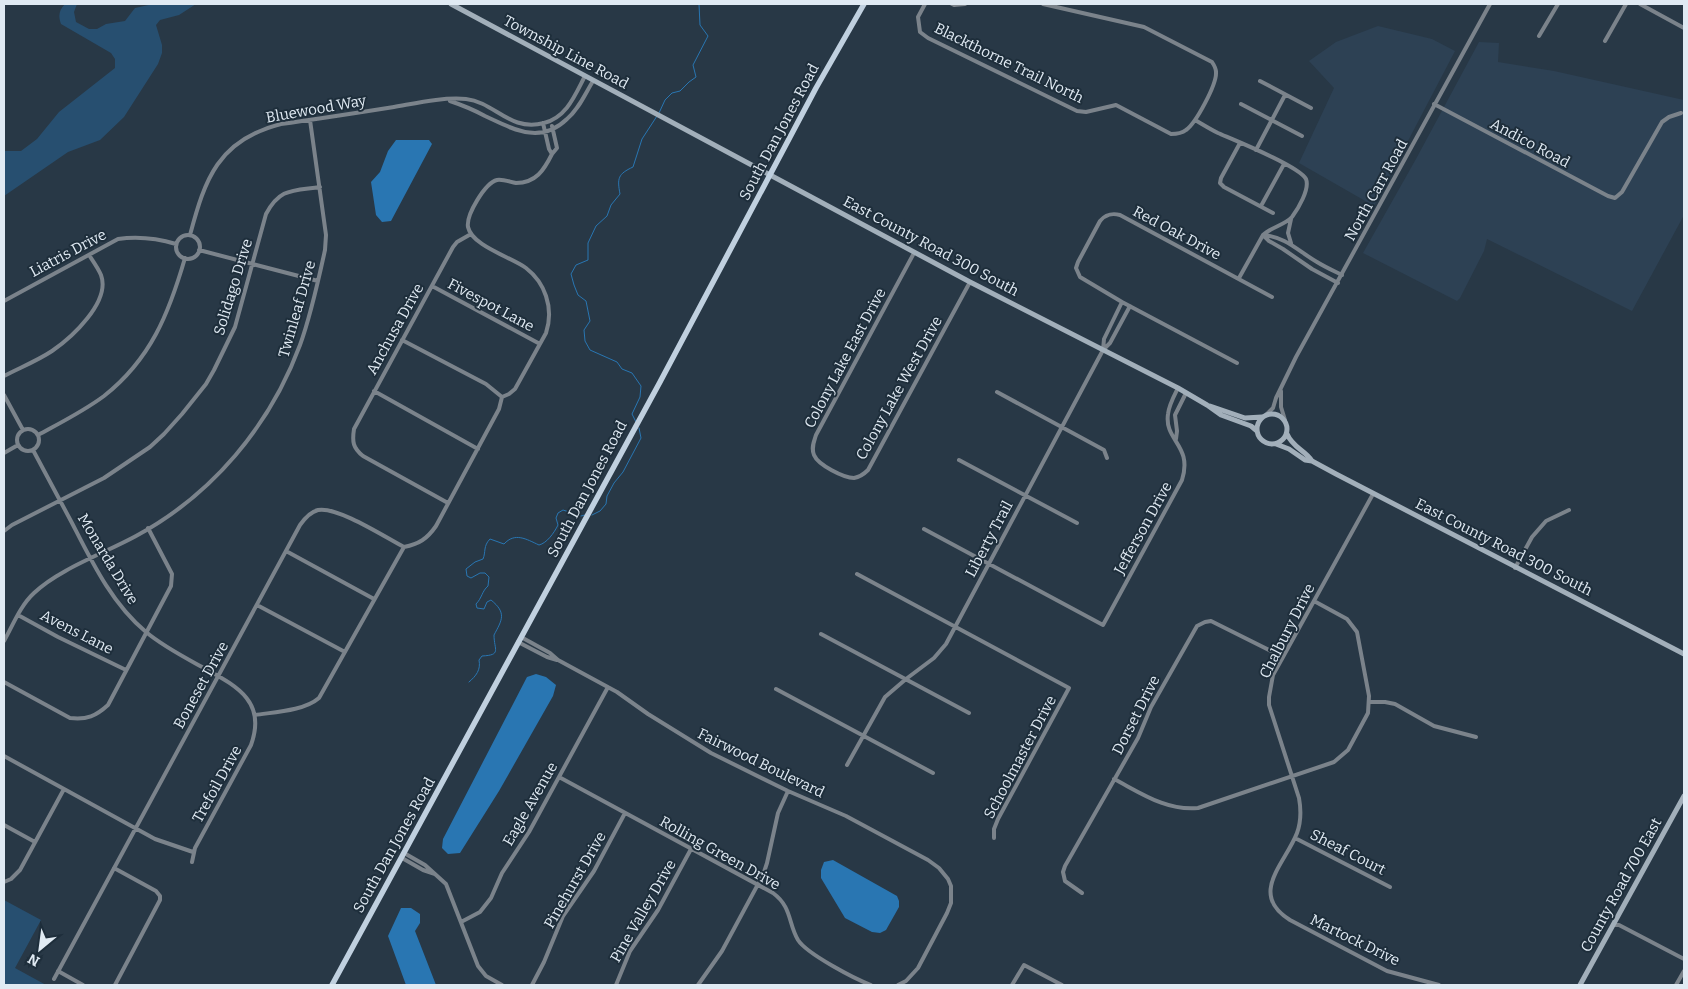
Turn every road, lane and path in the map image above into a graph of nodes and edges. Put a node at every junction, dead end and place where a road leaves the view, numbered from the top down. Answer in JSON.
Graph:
{"nodes":[{"id":1,"x":451,"y":4,"type":"edge"},
{"id":2,"x":864,"y":4,"type":"edge"},
{"id":3,"x":925,"y":4,"type":"edge"},
{"id":4,"x":952,"y":4,"type":"edge"},
{"id":5,"x":965,"y":4,"type":"edge"},
{"id":6,"x":1043,"y":4,"type":"edge"},
{"id":7,"x":1490,"y":4,"type":"edge"},
{"id":8,"x":1558,"y":4,"type":"edge"},
{"id":9,"x":1626,"y":4,"type":"edge"},
{"id":10,"x":1640,"y":4,"type":"edge"},
{"id":11,"x":1684,"y":28,"type":"edge"},
{"id":12,"x":1539,"y":36,"type":"dead end"},
{"id":13,"x":1605,"y":41,"type":"dead end"},
{"id":14,"x":585,"y":76,"type":"junction"},
{"id":15,"x":593,"y":81,"type":"junction"},
{"id":16,"x":1260,"y":81,"type":"dead end"},
{"id":17,"x":1285,"y":95,"type":"junction"},
{"id":18,"x":574,"y":99,"type":"junction"},
{"id":19,"x":448,"y":100,"type":"junction"},
{"id":20,"x":580,"y":102,"type":"junction"},
{"id":21,"x":1241,"y":104,"type":"dead end"},
{"id":22,"x":1434,"y":104,"type":"junction"},
{"id":23,"x":644,"y":108,"type":"joint"},
{"id":24,"x":1311,"y":108,"type":"dead end"},
{"id":25,"x":1681,"y":112,"type":"dead end"},
{"id":26,"x":310,"y":120,"type":"junction"},
{"id":27,"x":1195,"y":120,"type":"junction"},
{"id":28,"x":1271,"y":120,"type":"junction"},
{"id":29,"x":550,"y":121,"type":"junction"},
{"id":30,"x":543,"y":123,"type":"junction"},
{"id":31,"x":552,"y":128,"type":"junction"},
{"id":32,"x":545,"y":131,"type":"junction"},
{"id":33,"x":1302,"y":136,"type":"dead end"},
{"id":34,"x":1240,"y":142,"type":"junction"},
{"id":35,"x":1256,"y":150,"type":"junction"},
{"id":36,"x":552,"y":154,"type":"junction"},
{"id":37,"x":1284,"y":164,"type":"junction"},
{"id":38,"x":770,"y":175,"type":"junction"},
{"id":39,"x":320,"y":187,"type":"junction"},
{"id":40,"x":1261,"y":206,"type":"junction"},
{"id":41,"x":1274,"y":213,"type":"dead end"},
{"id":42,"x":1291,"y":218,"type":"junction"},
{"id":43,"x":471,"y":234,"type":"junction"},
{"id":44,"x":190,"y":235,"type":"junction"},
{"id":45,"x":1263,"y":235,"type":"junction"},
{"id":46,"x":1291,"y":243,"type":"junction"},
{"id":47,"x":176,"y":244,"type":"junction"},
{"id":48,"x":199,"y":250,"type":"junction"},
{"id":49,"x":914,"y":253,"type":"junction"},
{"id":50,"x":89,"y":255,"type":"junction"},
{"id":51,"x":185,"y":258,"type":"junction"},
{"id":52,"x":253,"y":264,"type":"junction"},
{"id":53,"x":1342,"y":275,"type":"junction"},
{"id":54,"x":1239,"y":278,"type":"junction"},
{"id":55,"x":318,"y":281,"type":"junction"},
{"id":56,"x":970,"y":282,"type":"junction"},
{"id":57,"x":1338,"y":283,"type":"junction"},
{"id":58,"x":432,"y":286,"type":"junction"},
{"id":59,"x":1272,"y":297,"type":"dead end"},
{"id":60,"x":4,"y":300,"type":"edge"},
{"id":61,"x":1122,"y":302,"type":"junction"},
{"id":62,"x":1130,"y":306,"type":"junction"},
{"id":63,"x":402,"y":340,"type":"junction"},
{"id":64,"x":540,"y":344,"type":"junction"},
{"id":65,"x":1103,"y":350,"type":"junction"},
{"id":66,"x":1237,"y":363,"type":"dead end"},
{"id":67,"x":4,"y":376,"type":"edge"},
{"id":68,"x":1281,"y":387,"type":"junction"},
{"id":69,"x":1178,"y":388,"type":"junction"},
{"id":70,"x":374,"y":391,"type":"junction"},
{"id":71,"x":997,"y":392,"type":"dead end"},
{"id":72,"x":1186,"y":393,"type":"junction"},
{"id":73,"x":4,"y":395,"type":"edge"},
{"id":74,"x":502,"y":397,"type":"junction"},
{"id":75,"x":1207,"y":405,"type":"junction"},
{"id":76,"x":1265,"y":416,"type":"junction"},
{"id":77,"x":1285,"y":420,"type":"junction"},
{"id":78,"x":1062,"y":427,"type":"junction"},
{"id":79,"x":23,"y":430,"type":"junction"},
{"id":80,"x":1257,"y":431,"type":"junction"},
{"id":81,"x":1287,"y":434,"type":"junction"},
{"id":82,"x":38,"y":435,"type":"junction"},
{"id":83,"x":1176,"y":440,"type":"junction"},
{"id":84,"x":1276,"y":444,"type":"junction"},
{"id":85,"x":18,"y":445,"type":"junction"},
{"id":86,"x":478,"y":449,"type":"junction"},
{"id":87,"x":33,"y":450,"type":"junction"},
{"id":88,"x":4,"y":453,"type":"edge"},
{"id":89,"x":1107,"y":458,"type":"dead end"},
{"id":90,"x":959,"y":460,"type":"dead end"},
{"id":91,"x":1312,"y":462,"type":"junction"},
{"id":92,"x":832,"y":470,"type":"joint"},
{"id":93,"x":1373,"y":494,"type":"junction"},
{"id":94,"x":1025,"y":495,"type":"junction"},
{"id":95,"x":60,"y":499,"type":"junction"},
{"id":96,"x":448,"y":503,"type":"junction"},
{"id":97,"x":1570,"y":510,"type":"dead end"},
{"id":98,"x":1077,"y":523,"type":"dead end"},
{"id":99,"x":148,"y":528,"type":"junction"},
{"id":100,"x":924,"y":529,"type":"dead end"},
{"id":101,"x":4,"y":531,"type":"edge"},
{"id":102,"x":404,"y":547,"type":"junction"},
{"id":103,"x":286,"y":551,"type":"junction"},
{"id":104,"x":90,"y":558,"type":"junction"},
{"id":105,"x":989,"y":563,"type":"junction"},
{"id":106,"x":1515,"y":568,"type":"junction"},
{"id":107,"x":857,"y":574,"type":"dead end"},
{"id":108,"x":374,"y":599,"type":"junction"},
{"id":109,"x":1314,"y":601,"type":"junction"},
{"id":110,"x":258,"y":605,"type":"junction"},
{"id":111,"x":18,"y":615,"type":"junction"},
{"id":112,"x":956,"y":626,"type":"junction"},
{"id":113,"x":146,"y":632,"type":"junction"},
{"id":114,"x":821,"y":634,"type":"dead end"},
{"id":115,"x":520,"y":639,"type":"junction"},
{"id":116,"x":4,"y":641,"type":"edge"},
{"id":117,"x":345,"y":652,"type":"junction"},
{"id":118,"x":1684,"y":654,"type":"edge"},
{"id":119,"x":1283,"y":657,"type":"junction"},
{"id":120,"x":126,"y":670,"type":"junction"},
{"id":121,"x":219,"y":676,"type":"junction"},
{"id":122,"x":906,"y":679,"type":"junction"},
{"id":123,"x":4,"y":682,"type":"edge"},
{"id":124,"x":608,"y":687,"type":"junction"},
{"id":125,"x":776,"y":689,"type":"dead end"},
{"id":126,"x":1369,"y":702,"type":"junction"},
{"id":127,"x":969,"y":713,"type":"dead end"},
{"id":128,"x":255,"y":715,"type":"junction"},
{"id":129,"x":864,"y":736,"type":"junction"},
{"id":130,"x":1476,"y":737,"type":"dead end"},
{"id":131,"x":4,"y":756,"type":"edge"},
{"id":132,"x":847,"y":765,"type":"dead end"},
{"id":133,"x":934,"y":773,"type":"dead end"},
{"id":134,"x":1292,"y":776,"type":"junction"},
{"id":135,"x":559,"y":777,"type":"junction"},
{"id":136,"x":1114,"y":779,"type":"junction"},
{"id":137,"x":64,"y":789,"type":"junction"},
{"id":138,"x":788,"y":791,"type":"junction"},
{"id":139,"x":1684,"y":796,"type":"edge"},
{"id":140,"x":625,"y":813,"type":"junction"},
{"id":141,"x":4,"y":824,"type":"edge"},
{"id":142,"x":136,"y":828,"type":"junction"},
{"id":143,"x":994,"y":838,"type":"dead end"},
{"id":144,"x":1295,"y":838,"type":"junction"},
{"id":145,"x":35,"y":842,"type":"junction"},
{"id":146,"x":691,"y":849,"type":"junction"},
{"id":147,"x":193,"y":852,"type":"junction"},
{"id":148,"x":403,"y":856,"type":"junction"},
{"id":149,"x":192,"y":862,"type":"dead end"},
{"id":150,"x":114,"y":868,"type":"junction"},
{"id":151,"x":4,"y":882,"type":"edge"},
{"id":152,"x":757,"y":885,"type":"junction"},
{"id":153,"x":1390,"y":887,"type":"dead end"},
{"id":154,"x":1082,"y":893,"type":"dead end"},
{"id":155,"x":1271,"y":899,"type":"joint"},
{"id":156,"x":460,"y":922,"type":"junction"},
{"id":157,"x":1613,"y":925,"type":"junction"},
{"id":158,"x":1684,"y":959,"type":"edge"},
{"id":159,"x":58,"y":971,"type":"junction"},
{"id":160,"x":1684,"y":971,"type":"edge"},
{"id":161,"x":54,"y":979,"type":"dead end"},
{"id":162,"x":1419,"y":980,"type":"junction"},
{"id":163,"x":83,"y":985,"type":"edge"},
{"id":164,"x":115,"y":985,"type":"edge"},
{"id":165,"x":332,"y":985,"type":"edge"},
{"id":166,"x":502,"y":985,"type":"edge"},
{"id":167,"x":532,"y":985,"type":"edge"},
{"id":168,"x":616,"y":985,"type":"edge"},
{"id":169,"x":698,"y":985,"type":"edge"},
{"id":170,"x":871,"y":985,"type":"edge"},
{"id":171,"x":898,"y":985,"type":"edge"},
{"id":172,"x":1012,"y":985,"type":"edge"},
{"id":173,"x":1062,"y":985,"type":"edge"},
{"id":174,"x":1417,"y":985,"type":"edge"},
{"id":175,"x":1439,"y":985,"type":"edge"},
{"id":176,"x":1580,"y":985,"type":"edge"},
{"id":177,"x":1676,"y":985,"type":"edge"}],
"edges":[{"from":1,"to":14,"type":"street","name":"Township Line Road"},
{"from":2,"to":38,"type":"main road","name":"South Dan Jones Road"},
{"from":3,"to":27,"type":"street","name":"Blackthorne Trail North"},
{"from":4,"to":5,"type":"street"},
{"from":6,"to":27,"type":"street"},
{"from":7,"to":22,"type":"street","name":"North Carr Road"},
{"from":8,"to":12,"type":"street"},
{"from":9,"to":13,"type":"street"},
{"from":10,"to":11,"type":"street"},
{"from":14,"to":15,"type":"street","name":"Township Line Road"},
{"from":14,"to":18,"type":"street","name":"Bluewood Way"},
{"from":15,"to":20,"type":"street","name":"Bluewood Way"},
{"from":15,"to":23,"type":"street","name":"Township Line Road"},
{"from":16,"to":17,"type":"street"},
{"from":17,"to":24,"type":"street"},
{"from":17,"to":28,"type":"street"},
{"from":18,"to":20,"type":"street"},
{"from":18,"to":29,"type":"street","name":"Bluewood Way"},
{"from":19,"to":26,"type":"street","name":"Bluewood Way"},
{"from":19,"to":30,"type":"street","name":"Bluewood Way"},
{"from":19,"to":32,"type":"street","name":"Bluewood Way"},
{"from":20,"to":31,"type":"street","name":"Bluewood Way"},
{"from":21,"to":28,"type":"street"},
{"from":22,"to":25,"type":"street","name":"Andico Road"},
{"from":22,"to":53,"type":"street","name":"North Carr Road"},
{"from":23,"to":38,"type":"street","name":"East County Road 300 South"},
{"from":26,"to":39,"type":"street","name":"Twinleaf Drive"},
{"from":26,"to":44,"type":"street","name":"Bluewood Way"},
{"from":27,"to":34,"type":"street"},
{"from":28,"to":33,"type":"street"},
{"from":28,"to":35,"type":"street"},
{"from":29,"to":30,"type":"street","name":"Bluewood Way"},
{"from":29,"to":31,"type":"street"},
{"from":30,"to":32,"type":"street"},
{"from":31,"to":32,"type":"street","name":"Bluewood Way"},
{"from":31,"to":36,"type":"street"},
{"from":32,"to":36,"type":"street"},
{"from":34,"to":35,"type":"street"},
{"from":34,"to":40,"type":"street"},
{"from":35,"to":37,"type":"street"},
{"from":36,"to":43,"type":"street"},
{"from":37,"to":40,"type":"street"},
{"from":37,"to":42,"type":"street"},
{"from":38,"to":49,"type":"street","name":"East County Road 300 South"},
{"from":38,"to":115,"type":"main road","name":"South Dan Jones Road"},
{"from":39,"to":52,"type":"street","name":"Solidago Drive"},
{"from":39,"to":55,"type":"street","name":"Twinleaf Drive"},
{"from":40,"to":41,"type":"street"},
{"from":42,"to":45,"type":"street"},
{"from":42,"to":46,"type":"street"},
{"from":43,"to":58,"type":"street","name":"Anchusa Drive"},
{"from":43,"to":64,"type":"street"},
{"from":44,"to":47,"type":"street"},
{"from":44,"to":48,"type":"street"},
{"from":45,"to":46,"type":"street"},
{"from":45,"to":54,"type":"street"},
{"from":45,"to":57,"type":"street"},
{"from":46,"to":53,"type":"street"},
{"from":47,"to":50,"type":"street","name":"Liatris Drive"},
{"from":47,"to":51,"type":"street"},
{"from":48,"to":51,"type":"street"},
{"from":48,"to":52,"type":"street"},
{"from":49,"to":56,"type":"street","name":"East County Road 300 South"},
{"from":49,"to":92,"type":"street","name":"Colony Lake East Drive"},
{"from":50,"to":60,"type":"street","name":"Liatris Drive"},
{"from":50,"to":67,"type":"street"},
{"from":51,"to":82,"type":"street"},
{"from":52,"to":55,"type":"street"},
{"from":52,"to":95,"type":"street","name":"Solidago Drive"},
{"from":53,"to":57,"type":"street","name":"North Carr Road"},
{"from":54,"to":59,"type":"street","name":"Red Oak Drive"},
{"from":54,"to":61,"type":"street","name":"Red Oak Drive"},
{"from":55,"to":99,"type":"street","name":"Twinleaf Drive"},
{"from":56,"to":65,"type":"street","name":"East County Road 300 South"},
{"from":56,"to":92,"type":"street","name":"Colony Lake West Drive"},
{"from":57,"to":68,"type":"street","name":"North Carr Road"},
{"from":58,"to":63,"type":"street","name":"Anchusa Drive"},
{"from":58,"to":64,"type":"street","name":"Fivespot Lane"},
{"from":61,"to":62,"type":"street","name":"Red Oak Drive"},
{"from":61,"to":65,"type":"street","name":"Liberty Trail"},
{"from":62,"to":65,"type":"street"},
{"from":62,"to":66,"type":"street","name":"Red Oak Drive"},
{"from":63,"to":70,"type":"street","name":"Anchusa Drive"},
{"from":63,"to":74,"type":"street"},
{"from":64,"to":74,"type":"street"},
{"from":65,"to":69,"type":"street","name":"East County Road 300 South"},
{"from":65,"to":78,"type":"street","name":"Liberty Trail"},
{"from":68,"to":76,"type":"street","name":"North Carr Road"},
{"from":68,"to":77,"type":"street"},
{"from":69,"to":72,"type":"street","name":"East County Road 300 South"},
{"from":69,"to":83,"type":"street","name":"Jefferson Drive"},
{"from":70,"to":86,"type":"street"},
{"from":70,"to":96,"type":"street","name":"Anchusa Drive"},
{"from":71,"to":78,"type":"street"},
{"from":72,"to":75,"type":"street","name":"East County Road 300 South"},
{"from":72,"to":83,"type":"street","name":"Jefferson Drive"},
{"from":73,"to":79,"type":"street"},
{"from":74,"to":86,"type":"street"},
{"from":75,"to":76,"type":"street","name":"East County Road 300 South"},
{"from":75,"to":80,"type":"street","name":"East County Road 300 South"},
{"from":76,"to":77,"type":"street"},
{"from":76,"to":80,"type":"street"},
{"from":77,"to":81,"type":"street"},
{"from":78,"to":89,"type":"street"},
{"from":78,"to":94,"type":"street","name":"Liberty Trail"},
{"from":79,"to":82,"type":"street"},
{"from":79,"to":85,"type":"street"},
{"from":80,"to":84,"type":"street"},
{"from":81,"to":84,"type":"street"},
{"from":81,"to":91,"type":"street","name":"East County Road 300 South"},
{"from":82,"to":87,"type":"street"},
{"from":83,"to":105,"type":"street","name":"Jefferson Drive"},
{"from":84,"to":91,"type":"street","name":"East County Road 300 South"},
{"from":85,"to":87,"type":"street"},
{"from":85,"to":88,"type":"street"},
{"from":86,"to":96,"type":"street"},
{"from":87,"to":95,"type":"street","name":"Monarda Drive"},
{"from":90,"to":94,"type":"street"},
{"from":91,"to":93,"type":"street","name":"East County Road 300 South"},
{"from":93,"to":106,"type":"street","name":"East County Road 300 South"},
{"from":93,"to":109,"type":"street","name":"Chalbury Drive"},
{"from":94,"to":98,"type":"street"},
{"from":94,"to":105,"type":"street","name":"Liberty Trail"},
{"from":95,"to":101,"type":"street","name":"Solidago Drive"},
{"from":95,"to":104,"type":"street","name":"Monarda Drive"},
{"from":96,"to":102,"type":"street"},
{"from":97,"to":106,"type":"street"},
{"from":99,"to":104,"type":"street","name":"Twinleaf Drive"},
{"from":99,"to":113,"type":"street"},
{"from":100,"to":105,"type":"street"},
{"from":102,"to":103,"type":"street","name":"Boneset Drive"},
{"from":102,"to":108,"type":"street"},
{"from":103,"to":108,"type":"street"},
{"from":103,"to":110,"type":"street","name":"Boneset Drive"},
{"from":104,"to":111,"type":"street","name":"Twinleaf Drive"},
{"from":104,"to":113,"type":"street","name":"Monarda Drive"},
{"from":105,"to":112,"type":"street","name":"Liberty Trail"},
{"from":106,"to":118,"type":"street","name":"East County Road 300 South"},
{"from":107,"to":112,"type":"street"},
{"from":108,"to":117,"type":"street"},
{"from":109,"to":119,"type":"street","name":"Chalbury Drive"},
{"from":109,"to":126,"type":"street"},
{"from":110,"to":117,"type":"street"},
{"from":110,"to":121,"type":"street","name":"Boneset Drive"},
{"from":111,"to":116,"type":"street","name":"Twinleaf Drive"},
{"from":111,"to":120,"type":"street","name":"Avens Lane"},
{"from":112,"to":122,"type":"street","name":"Liberty Trail"},
{"from":112,"to":143,"type":"street","name":"Schoolmaster Drive"},
{"from":113,"to":120,"type":"street"},
{"from":113,"to":121,"type":"street","name":"Monarda Drive"},
{"from":114,"to":122,"type":"street"},
{"from":115,"to":124,"type":"street","name":"Fairwood Boulevard"},
{"from":115,"to":148,"type":"main road","name":"South Dan Jones Road"},
{"from":117,"to":128,"type":"street"},
{"from":119,"to":134,"type":"street","name":"Chalbury Drive"},
{"from":119,"to":136,"type":"street","name":"Dorset Drive"},
{"from":120,"to":123,"type":"street"},
{"from":121,"to":128,"type":"street","name":"Monarda Drive"},
{"from":121,"to":142,"type":"street","name":"Boneset Drive"},
{"from":122,"to":127,"type":"street"},
{"from":122,"to":129,"type":"street","name":"Liberty Trail"},
{"from":124,"to":135,"type":"street","name":"Eagle Avenue"},
{"from":124,"to":138,"type":"street","name":"Fairwood Boulevard"},
{"from":125,"to":129,"type":"street"},
{"from":126,"to":130,"type":"street"},
{"from":126,"to":134,"type":"street"},
{"from":128,"to":147,"type":"street","name":"Trefoil Drive"},
{"from":129,"to":132,"type":"street","name":"Liberty Trail"},
{"from":129,"to":133,"type":"street"},
{"from":131,"to":137,"type":"street"},
{"from":134,"to":136,"type":"street"},
{"from":134,"to":144,"type":"street","name":"Chalbury Drive"},
{"from":135,"to":140,"type":"street","name":"Rolling Green Drive"},
{"from":135,"to":156,"type":"street","name":"Eagle Avenue"},
{"from":136,"to":154,"type":"street","name":"Dorset Drive"},
{"from":137,"to":142,"type":"street"},
{"from":137,"to":145,"type":"street"},
{"from":138,"to":152,"type":"street"},
{"from":138,"to":171,"type":"street","name":"Fairwood Boulevard"},
{"from":139,"to":157,"type":"street","name":"County Road 700 East"},
{"from":140,"to":146,"type":"street","name":"Rolling Green Drive"},
{"from":140,"to":167,"type":"street","name":"Pinehurst Drive"},
{"from":141,"to":145,"type":"street"},
{"from":142,"to":147,"type":"street"},
{"from":142,"to":150,"type":"street","name":"Boneset Drive"},
{"from":144,"to":153,"type":"street","name":"Sheaf Court"},
{"from":144,"to":155,"type":"street","name":"Chalbury Drive"},
{"from":145,"to":151,"type":"street"},
{"from":146,"to":152,"type":"street","name":"Rolling Green Drive"},
{"from":146,"to":168,"type":"street","name":"Pine Valley Drive"},
{"from":147,"to":149,"type":"street","name":"Trefoil Drive"},
{"from":148,"to":156,"type":"street"},
{"from":148,"to":165,"type":"main road","name":"South Dan Jones Road"},
{"from":150,"to":159,"type":"street","name":"Boneset Drive"},
{"from":150,"to":164,"type":"street"},
{"from":152,"to":169,"type":"street"},
{"from":152,"to":170,"type":"street","name":"Rolling Green Drive"},
{"from":155,"to":162,"type":"street","name":"Martock Drive"},
{"from":156,"to":166,"type":"street"},
{"from":157,"to":158,"type":"street"},
{"from":157,"to":176,"type":"street","name":"County Road 700 East"},
{"from":159,"to":161,"type":"street","name":"Boneset Drive"},
{"from":159,"to":163,"type":"street"},
{"from":160,"to":177,"type":"street"},
{"from":162,"to":174,"type":"street"},
{"from":162,"to":175,"type":"street","name":"Martock Drive"},
{"from":172,"to":173,"type":"street"}]}
